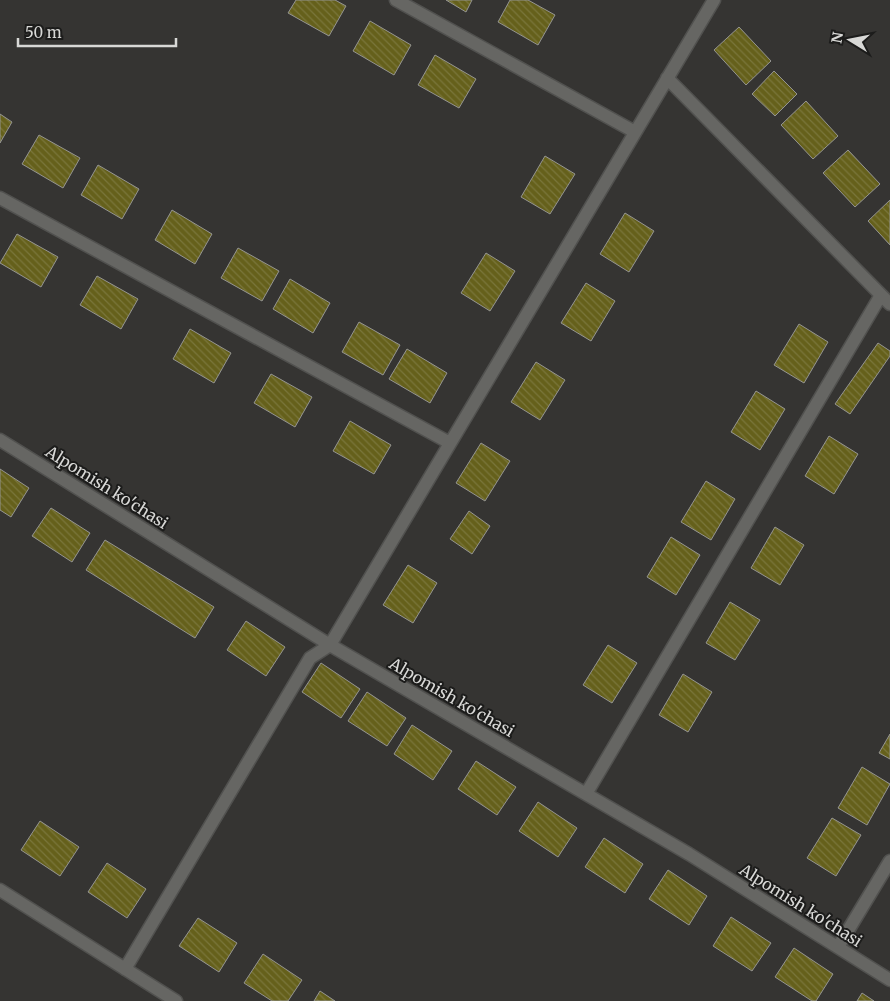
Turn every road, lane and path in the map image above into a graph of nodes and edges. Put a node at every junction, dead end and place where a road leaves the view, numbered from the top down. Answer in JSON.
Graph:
{"nodes":[{"id":1,"x":396,"y":0,"type":"edge"},
{"id":2,"x":714,"y":0,"type":"edge"},
{"id":3,"x":668,"y":78,"type":"junction"},
{"id":4,"x":635,"y":132,"type":"junction"},
{"id":5,"x":0,"y":198,"type":"edge"},
{"id":6,"x":886,"y":299,"type":"edge"},
{"id":7,"x":0,"y":440,"type":"edge"},
{"id":8,"x":450,"y":443,"type":"junction"},
{"id":9,"x":330,"y":645,"type":"junction"},
{"id":10,"x":586,"y":794,"type":"junction"},
{"id":11,"x":890,"y":861,"type":"edge"},
{"id":12,"x":0,"y":890,"type":"edge"},
{"id":13,"x":838,"y":947,"type":"junction"},
{"id":14,"x":125,"y":969,"type":"junction"},
{"id":15,"x":890,"y":980,"type":"edge"},
{"id":16,"x":176,"y":1001,"type":"edge"}],
"edges":[{"from":1,"to":4,"type":"street"},
{"from":2,"to":3,"type":"street"},
{"from":3,"to":4,"type":"street"},
{"from":3,"to":6,"type":"street"},
{"from":4,"to":8,"type":"street"},
{"from":5,"to":8,"type":"street"},
{"from":6,"to":10,"type":"street"},
{"from":7,"to":9,"type":"street","name":"Alpomish ko'chasi"},
{"from":8,"to":9,"type":"street"},
{"from":9,"to":10,"type":"street","name":"Alpomish ko'chasi"},
{"from":9,"to":14,"type":"street"},
{"from":10,"to":13,"type":"street","name":"Alpomish ko'chasi"},
{"from":11,"to":13,"type":"street"},
{"from":12,"to":14,"type":"street"},
{"from":13,"to":15,"type":"street","name":"Alpomish ko'chasi"},
{"from":14,"to":16,"type":"street"}]}
